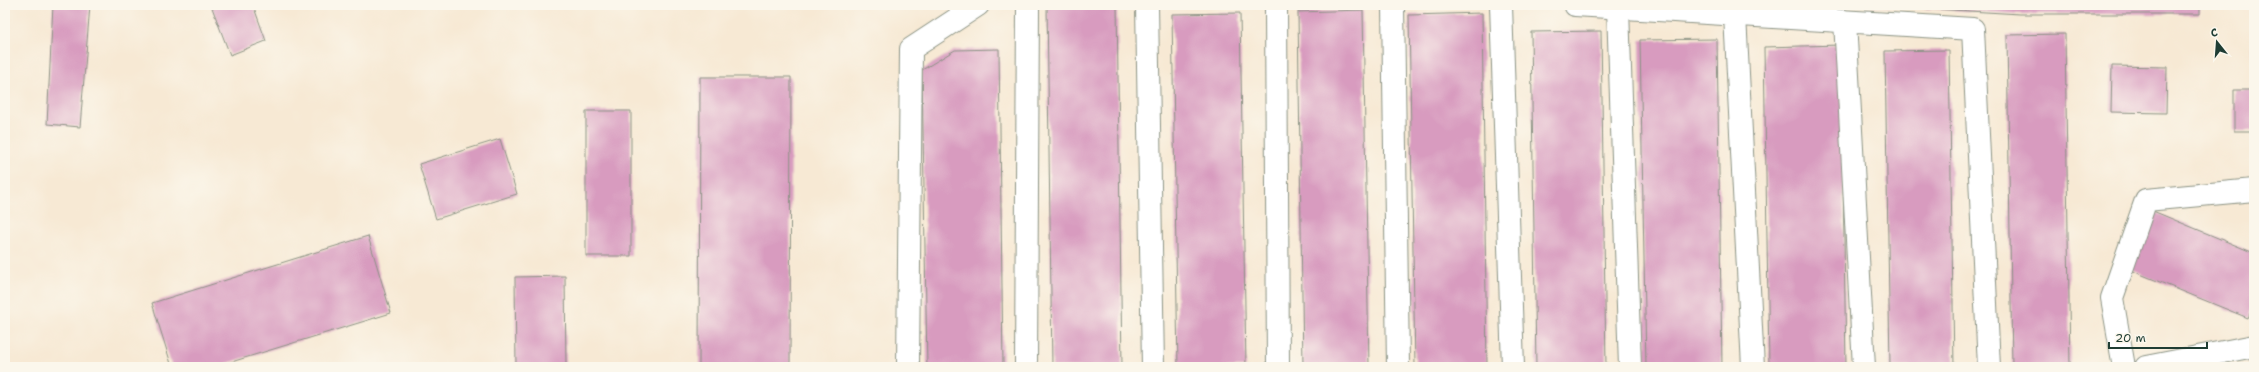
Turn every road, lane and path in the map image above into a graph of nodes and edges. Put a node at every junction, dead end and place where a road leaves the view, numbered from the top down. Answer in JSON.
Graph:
{"nodes":[{"id":1,"x":978,"y":5,"type":"edge"},
{"id":2,"x":1028,"y":5,"type":"edge"},
{"id":3,"x":1147,"y":5,"type":"edge"},
{"id":4,"x":1276,"y":5,"type":"edge"},
{"id":5,"x":1393,"y":5,"type":"edge"},
{"id":6,"x":1500,"y":5,"type":"edge"},
{"id":7,"x":1575,"y":5,"type":"edge"},
{"id":8,"x":1618,"y":8,"type":"junction"},
{"id":9,"x":1735,"y":15,"type":"junction"},
{"id":10,"x":1845,"y":21,"type":"junction"},
{"id":11,"x":2254,"y":190,"type":"edge"},
{"id":12,"x":2254,"y":346,"type":"edge"},
{"id":13,"x":908,"y":367,"type":"edge"},
{"id":14,"x":1026,"y":367,"type":"edge"},
{"id":15,"x":1153,"y":367,"type":"edge"},
{"id":16,"x":1278,"y":367,"type":"edge"},
{"id":17,"x":1398,"y":367,"type":"edge"},
{"id":18,"x":1513,"y":367,"type":"edge"},
{"id":19,"x":1630,"y":367,"type":"edge"},
{"id":20,"x":1753,"y":367,"type":"edge"},
{"id":21,"x":1864,"y":367,"type":"edge"},
{"id":22,"x":1989,"y":367,"type":"edge"},
{"id":23,"x":2124,"y":367,"type":"edge"},
{"id":24,"x":2146,"y":367,"type":"edge"}],
"edges":[{"from":1,"to":13,"type":"lane"},
{"from":2,"to":14,"type":"lane"},
{"from":3,"to":15,"type":"lane"},
{"from":4,"to":16,"type":"lane"},
{"from":5,"to":17,"type":"lane"},
{"from":6,"to":18,"type":"lane"},
{"from":7,"to":8,"type":"lane"},
{"from":8,"to":9,"type":"lane"},
{"from":8,"to":19,"type":"lane"},
{"from":9,"to":10,"type":"lane"},
{"from":9,"to":20,"type":"lane"},
{"from":10,"to":21,"type":"lane"},
{"from":10,"to":22,"type":"lane"},
{"from":11,"to":23,"type":"lane"},
{"from":12,"to":24,"type":"lane"}]}
